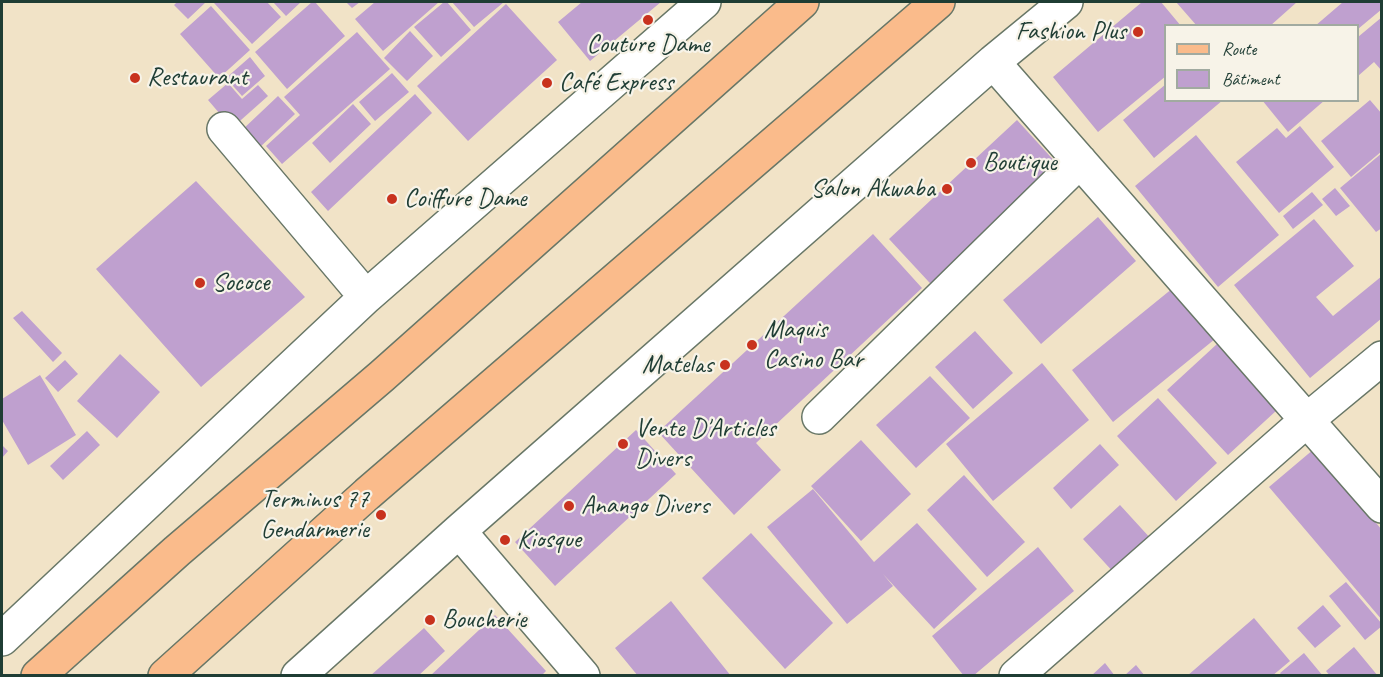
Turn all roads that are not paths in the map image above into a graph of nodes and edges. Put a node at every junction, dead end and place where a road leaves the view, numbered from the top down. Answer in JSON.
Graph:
{"nodes":[{"id":1,"x":704,"y":2,"type":"edge"},
{"id":2,"x":802,"y":2,"type":"edge"},
{"id":3,"x":938,"y":2,"type":"edge"},
{"id":4,"x":1066,"y":2,"type":"edge"},
{"id":5,"x":993,"y":62,"type":"junction"},
{"id":6,"x":224,"y":129,"type":"dead end"},
{"id":7,"x":1080,"y":161,"type":"junction"},
{"id":8,"x":366,"y":297,"type":"junction"},
{"id":9,"x":1382,"y":358,"type":"edge"},
{"id":10,"x":819,"y":417,"type":"dead end"},
{"id":11,"x":1307,"y":420,"type":"junction"},
{"id":12,"x":1382,"y":506,"type":"edge"},
{"id":13,"x":459,"y":531,"type":"junction"},
{"id":14,"x":6,"y":626,"type":"edge"},
{"id":15,"x":38,"y":675,"type":"edge"},
{"id":16,"x":165,"y":675,"type":"edge"},
{"id":17,"x":298,"y":675,"type":"edge"},
{"id":18,"x":583,"y":675,"type":"edge"},
{"id":19,"x":1016,"y":675,"type":"edge"}],
"edges":[{"from":1,"to":8,"type":"street"},
{"from":2,"to":15,"type":"main road"},
{"from":3,"to":16,"type":"main road"},
{"from":4,"to":5,"type":"street"},
{"from":5,"to":7,"type":"street"},
{"from":5,"to":13,"type":"street"},
{"from":6,"to":8,"type":"street"},
{"from":7,"to":10,"type":"street"},
{"from":7,"to":11,"type":"street"},
{"from":8,"to":14,"type":"street"},
{"from":9,"to":11,"type":"street"},
{"from":11,"to":12,"type":"street"},
{"from":11,"to":19,"type":"street"},
{"from":13,"to":17,"type":"street"},
{"from":13,"to":18,"type":"street"}]}
